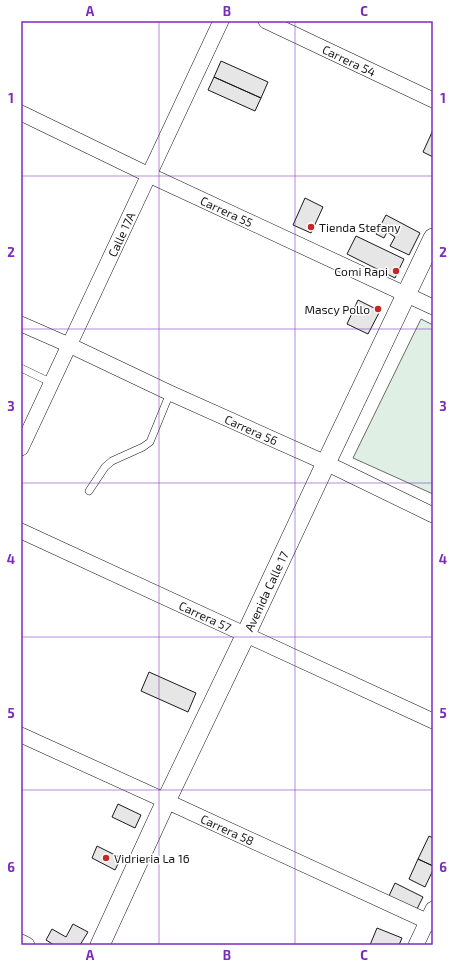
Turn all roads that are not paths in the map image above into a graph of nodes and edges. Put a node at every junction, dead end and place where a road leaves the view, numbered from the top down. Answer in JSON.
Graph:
{"nodes":[{"id":1,"x":221,"y":21,"type":"edge"},
{"id":2,"x":266,"y":21,"type":"edge"},
{"id":3,"x":433,"y":100,"type":"edge"},
{"id":4,"x":21,"y":113,"type":"edge"},
{"id":5,"x":149,"y":175,"type":"junction"},
{"id":6,"x":433,"y":238,"type":"edge"},
{"id":7,"x":406,"y":294,"type":"junction"},
{"id":8,"x":433,"y":307,"type":"edge"},
{"id":9,"x":21,"y":324,"type":"edge"},
{"id":10,"x":69,"y":345,"type":"junction"},
{"id":11,"x":21,"y":368,"type":"edge"},
{"id":12,"x":52,"y":383,"type":"junction"},
{"id":13,"x":170,"y":393,"type":"junction"},
{"id":14,"x":21,"y":448,"type":"edge"},
{"id":15,"x":326,"y":463,"type":"junction"},
{"id":16,"x":89,"y":491,"type":"dead end"},
{"id":17,"x":433,"y":515,"type":"edge"},
{"id":18,"x":21,"y":530,"type":"edge"},
{"id":19,"x":246,"y":634,"type":"junction"},
{"id":20,"x":433,"y":721,"type":"edge"},
{"id":21,"x":21,"y":735,"type":"edge"},
{"id":22,"x":166,"y":801,"type":"junction"},
{"id":23,"x":431,"y":918,"type":"edge"},
{"id":24,"x":21,"y":942,"type":"edge"},
{"id":25,"x":27,"y":945,"type":"edge"},
{"id":26,"x":100,"y":945,"type":"edge"},
{"id":27,"x":416,"y":945,"type":"edge"}],
"edges":[{"from":1,"to":5,"type":"street","name":"Calle 17A"},
{"from":2,"to":3,"type":"street","name":"Carrera 54"},
{"from":4,"to":5,"type":"street","name":"Carrera 55"},
{"from":5,"to":7,"type":"street","name":"Carrera 55"},
{"from":5,"to":10,"type":"street","name":"Calle 17A"},
{"from":6,"to":7,"type":"street","name":"Avenida Calle 17"},
{"from":7,"to":8,"type":"street","name":"Carrera 55"},
{"from":7,"to":15,"type":"street","name":"Avenida Calle 17"},
{"from":9,"to":10,"type":"street","name":"Carrera 56"},
{"from":10,"to":12,"type":"street","name":"Calle 17A"},
{"from":10,"to":13,"type":"street","name":"Carrera 56"},
{"from":11,"to":12,"type":"lane"},
{"from":12,"to":14,"type":"street","name":"Calle 17A"},
{"from":13,"to":15,"type":"street","name":"Carrera 56"},
{"from":13,"to":16,"type":"lane"},
{"from":15,"to":17,"type":"street","name":"Carrera 56"},
{"from":15,"to":19,"type":"street","name":"Avenida Calle 17"},
{"from":18,"to":19,"type":"street","name":"Carrera 57"},
{"from":19,"to":20,"type":"street","name":"Carrera 57"},
{"from":19,"to":22,"type":"street","name":"Avenida Calle 17"},
{"from":21,"to":22,"type":"street","name":"Carrera 58"},
{"from":22,"to":23,"type":"street","name":"Carrera 58"},
{"from":22,"to":26,"type":"street","name":"Avenida Calle 17"},
{"from":23,"to":27,"type":"street"},
{"from":24,"to":25,"type":"street"}]}
